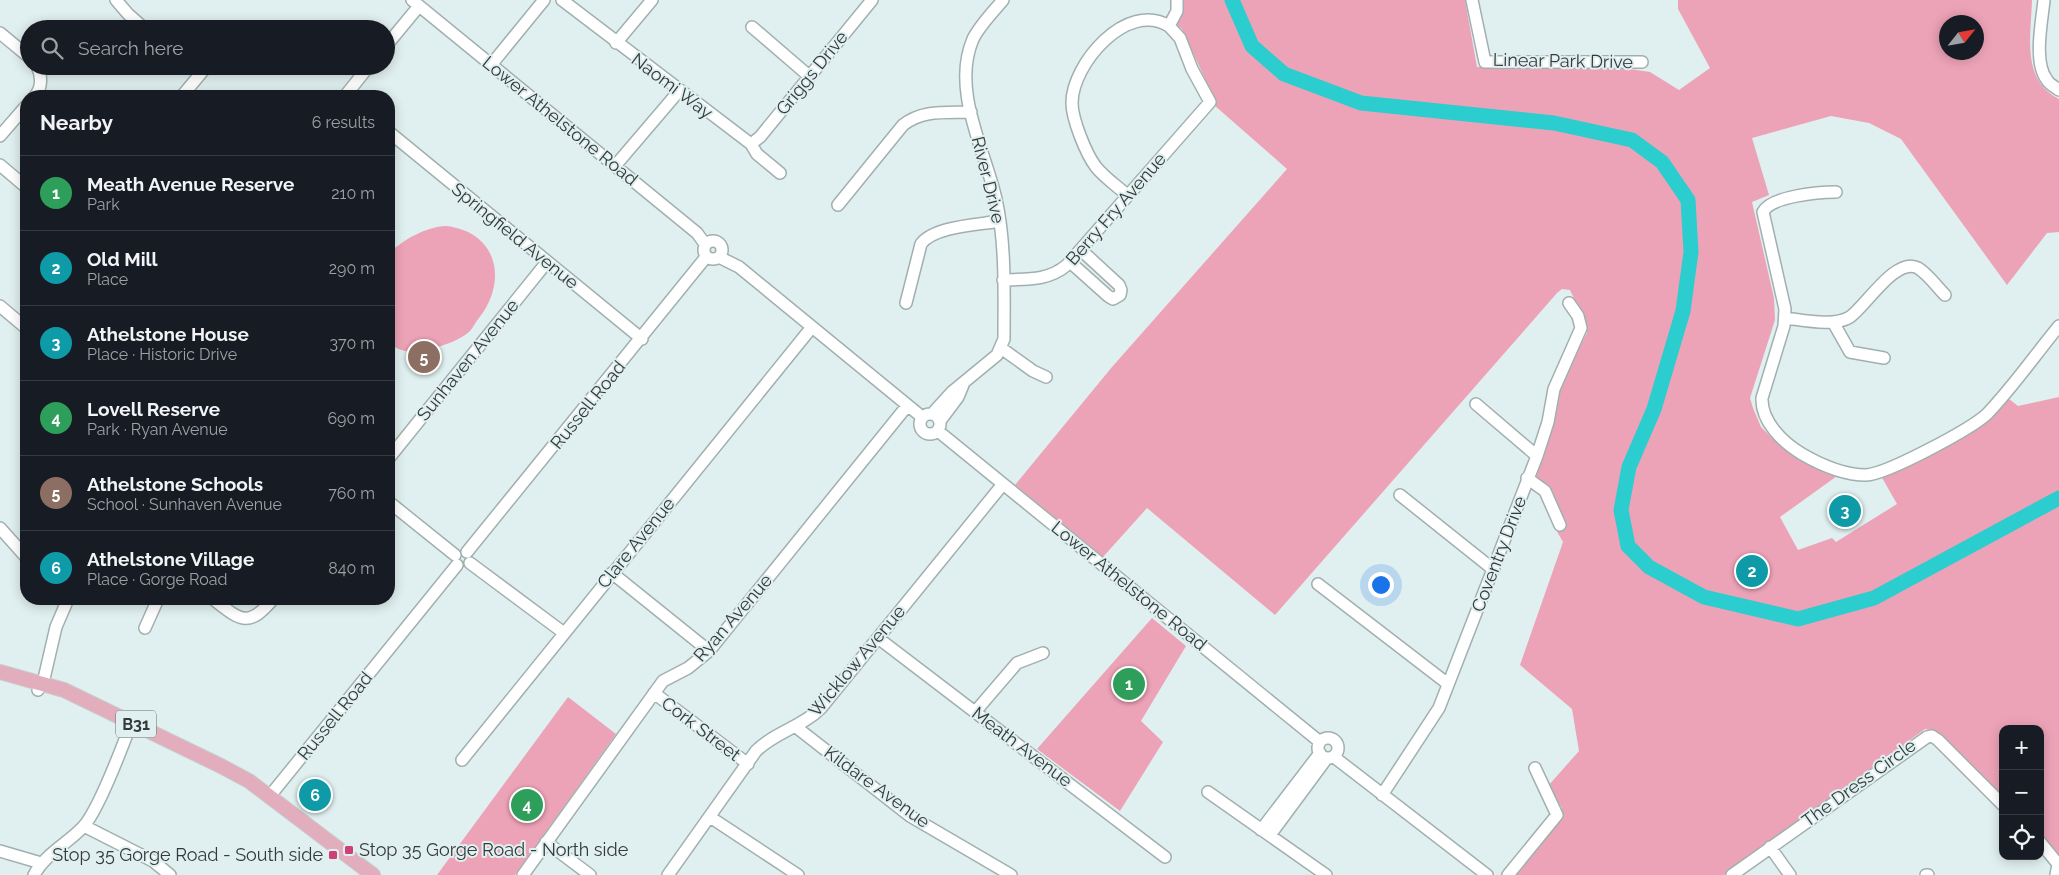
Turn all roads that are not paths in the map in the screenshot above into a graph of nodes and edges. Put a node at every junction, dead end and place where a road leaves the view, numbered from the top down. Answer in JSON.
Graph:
{"nodes":[{"id":1,"x":116,"y":0,"type":"edge"},
{"id":2,"x":544,"y":0,"type":"edge"},
{"id":3,"x":562,"y":0,"type":"edge"},
{"id":4,"x":652,"y":0,"type":"edge"},
{"id":5,"x":872,"y":0,"type":"edge"},
{"id":6,"x":1003,"y":0,"type":"edge"},
{"id":7,"x":1178,"y":0,"type":"edge"},
{"id":8,"x":1472,"y":0,"type":"edge"},
{"id":9,"x":2044,"y":0,"type":"edge"},
{"id":10,"x":415,"y":3,"type":"edge"},
{"id":11,"x":135,"y":20,"type":"edge"},
{"id":12,"x":1169,"y":26,"type":"junction"},
{"id":13,"x":752,"y":27,"type":"dead end"},
{"id":14,"x":0,"y":33,"type":"edge"},
{"id":15,"x":395,"y":33,"type":"edge"},
{"id":16,"x":616,"y":43,"type":"junction"},
{"id":17,"x":20,"y":50,"type":"edge"},
{"id":18,"x":1642,"y":62,"type":"dead end"},
{"id":19,"x":491,"y":65,"type":"junction"},
{"id":20,"x":40,"y":75,"type":"edge"},
{"id":21,"x":196,"y":75,"type":"edge"},
{"id":22,"x":362,"y":75,"type":"edge"},
{"id":23,"x":809,"y":76,"type":"junction"},
{"id":24,"x":38,"y":90,"type":"edge"},
{"id":25,"x":186,"y":90,"type":"edge"},
{"id":26,"x":350,"y":90,"type":"edge"},
{"id":27,"x":2059,"y":90,"type":"edge"},
{"id":28,"x":679,"y":91,"type":"junction"},
{"id":29,"x":971,"y":112,"type":"junction"},
{"id":30,"x":20,"y":113,"type":"edge"},
{"id":31,"x":0,"y":136,"type":"edge"},
{"id":32,"x":395,"y":137,"type":"edge"},
{"id":33,"x":751,"y":144,"type":"junction"},
{"id":34,"x":0,"y":165,"type":"edge"},
{"id":35,"x":615,"y":166,"type":"junction"},
{"id":36,"x":780,"y":173,"type":"dead end"},
{"id":37,"x":20,"y":182,"type":"edge"},
{"id":38,"x":1836,"y":192,"type":"dead end"},
{"id":39,"x":1127,"y":195,"type":"junction"},
{"id":40,"x":838,"y":205,"type":"dead end"},
{"id":41,"x":1000,"y":221,"type":"junction"},
{"id":42,"x":705,"y":244,"type":"junction"},
{"id":43,"x":1081,"y":250,"type":"junction"},
{"id":44,"x":706,"y":256,"type":"junction"},
{"id":45,"x":719,"y":256,"type":"junction"},
{"id":46,"x":547,"y":262,"type":"junction"},
{"id":47,"x":1070,"y":262,"type":"junction"},
{"id":48,"x":1003,"y":280,"type":"junction"},
{"id":49,"x":1945,"y":295,"type":"dead end"},
{"id":50,"x":906,"y":303,"type":"dead end"},
{"id":51,"x":1569,"y":303,"type":"dead end"},
{"id":52,"x":0,"y":306,"type":"edge"},
{"id":53,"x":1785,"y":318,"type":"junction"},
{"id":54,"x":1833,"y":322,"type":"junction"},
{"id":55,"x":20,"y":323,"type":"edge"},
{"id":56,"x":2059,"y":326,"type":"edge"},
{"id":57,"x":812,"y":327,"type":"junction"},
{"id":58,"x":642,"y":339,"type":"junction"},
{"id":59,"x":1001,"y":348,"type":"junction"},
{"id":60,"x":1884,"y":358,"type":"dead end"},
{"id":61,"x":1046,"y":377,"type":"dead end"},
{"id":62,"x":1476,"y":404,"type":"dead end"},
{"id":63,"x":908,"y":406,"type":"junction"},
{"id":64,"x":933,"y":421,"type":"junction"},
{"id":65,"x":395,"y":451,"type":"edge"},
{"id":66,"x":1537,"y":456,"type":"junction"},
{"id":67,"x":1527,"y":478,"type":"junction"},
{"id":68,"x":1003,"y":484,"type":"junction"},
{"id":69,"x":1400,"y":495,"type":"dead end"},
{"id":70,"x":395,"y":507,"type":"edge"},
{"id":71,"x":1560,"y":525,"type":"dead end"},
{"id":72,"x":0,"y":528,"type":"edge"},
{"id":73,"x":20,"y":550,"type":"edge"},
{"id":74,"x":469,"y":557,"type":"junction"},
{"id":75,"x":456,"y":560,"type":"junction"},
{"id":76,"x":1494,"y":570,"type":"junction"},
{"id":77,"x":612,"y":573,"type":"junction"},
{"id":78,"x":1318,"y":584,"type":"dead end"},
{"id":79,"x":66,"y":605,"type":"edge"},
{"id":80,"x":155,"y":605,"type":"edge"},
{"id":81,"x":221,"y":605,"type":"edge"},
{"id":82,"x":268,"y":605,"type":"edge"},
{"id":83,"x":145,"y":628,"type":"dead end"},
{"id":84,"x":564,"y":633,"type":"junction"},
{"id":85,"x":878,"y":638,"type":"junction"},
{"id":86,"x":708,"y":651,"type":"junction"},
{"id":87,"x":1043,"y":653,"type":"dead end"},
{"id":88,"x":0,"y":672,"type":"edge"},
{"id":89,"x":0,"y":680,"type":"edge"},
{"id":90,"x":1448,"y":684,"type":"junction"},
{"id":91,"x":40,"y":686,"type":"junction"},
{"id":92,"x":654,"y":694,"type":"junction"},
{"id":93,"x":975,"y":712,"type":"junction"},
{"id":94,"x":130,"y":725,"type":"junction"},
{"id":95,"x":796,"y":727,"type":"junction"},
{"id":96,"x":1325,"y":752,"type":"junction"},
{"id":97,"x":462,"y":760,"type":"dead end"},
{"id":98,"x":748,"y":764,"type":"junction"},
{"id":99,"x":1535,"y":768,"type":"dead end"},
{"id":100,"x":1208,"y":792,"type":"dead end"},
{"id":101,"x":1382,"y":795,"type":"junction"},
{"id":102,"x":267,"y":796,"type":"junction"},
{"id":103,"x":1999,"y":801,"type":"edge"},
{"id":104,"x":710,"y":817,"type":"junction"},
{"id":105,"x":84,"y":826,"type":"junction"},
{"id":106,"x":1265,"y":832,"type":"junction"},
{"id":107,"x":546,"y":842,"type":"junction"},
{"id":108,"x":2044,"y":846,"type":"edge"},
{"id":109,"x":1770,"y":847,"type":"junction"},
{"id":110,"x":0,"y":851,"type":"edge"},
{"id":111,"x":1165,"y":857,"type":"dead end"},
{"id":112,"x":41,"y":863,"type":"junction"},
{"id":113,"x":167,"y":874,"type":"edge"},
{"id":114,"x":34,"y":875,"type":"edge"},
{"id":115,"x":373,"y":875,"type":"edge"},
{"id":116,"x":523,"y":875,"type":"edge"},
{"id":117,"x":590,"y":875,"type":"edge"},
{"id":118,"x":668,"y":875,"type":"edge"},
{"id":119,"x":798,"y":875,"type":"edge"},
{"id":120,"x":1012,"y":875,"type":"edge"},
{"id":121,"x":1326,"y":875,"type":"edge"},
{"id":122,"x":1487,"y":875,"type":"edge"},
{"id":123,"x":1508,"y":875,"type":"edge"},
{"id":124,"x":1732,"y":875,"type":"edge"},
{"id":125,"x":1790,"y":875,"type":"edge"},
{"id":126,"x":2056,"y":875,"type":"edge"}],
"edges":[{"from":1,"to":11,"type":"street"},
{"from":2,"to":19,"type":"street"},
{"from":3,"to":16,"type":"street","name":"Naomi Way"},
{"from":4,"to":16,"type":"street"},
{"from":5,"to":23,"type":"street","name":"Griggs Drive"},
{"from":6,"to":29,"type":"street","name":"River Drive"},
{"from":7,"to":12,"type":"street"},
{"from":8,"to":18,"type":"street","name":"Linear Park Drive"},
{"from":9,"to":27,"type":"street"},
{"from":10,"to":15,"type":"street"},
{"from":10,"to":19,"type":"street","name":"Lower Athelstone Road"},
{"from":12,"to":39,"type":"street","name":"Berry Fry Avenue"},
{"from":12,"to":39,"type":"street"},
{"from":13,"to":23,"type":"street"},
{"from":14,"to":17,"type":"street"},
{"from":16,"to":28,"type":"street","name":"Naomi Way"},
{"from":19,"to":35,"type":"street","name":"Lower Athelstone Road"},
{"from":20,"to":24,"type":"street"},
{"from":21,"to":25,"type":"street"},
{"from":22,"to":26,"type":"street"},
{"from":23,"to":33,"type":"street","name":"Griggs Drive"},
{"from":28,"to":33,"type":"street","name":"Naomi Way"},
{"from":28,"to":35,"type":"street"},
{"from":29,"to":40,"type":"street"},
{"from":29,"to":41,"type":"street","name":"River Drive"},
{"from":30,"to":31,"type":"street"},
{"from":32,"to":46,"type":"street","name":"Springfield Avenue"},
{"from":33,"to":36,"type":"street","name":"Naomi Way"},
{"from":34,"to":37,"type":"street"},
{"from":35,"to":42,"type":"street","name":"Lower Athelstone Road"},
{"from":38,"to":53,"type":"street"},
{"from":39,"to":43,"type":"street","name":"Berry Fry Avenue"},
{"from":41,"to":48,"type":"street","name":"River Drive"},
{"from":41,"to":50,"type":"street"},
{"from":42,"to":44,"type":"street"},
{"from":42,"to":45,"type":"street"},
{"from":43,"to":47,"type":"street","name":"Berry Fry Avenue"},
{"from":43,"to":47,"type":"street"},
{"from":44,"to":45,"type":"street"},
{"from":44,"to":58,"type":"street","name":"Russell Road"},
{"from":45,"to":57,"type":"street","name":"Lower Athelstone Road"},
{"from":46,"to":58,"type":"street","name":"Springfield Avenue"},
{"from":46,"to":65,"type":"street","name":"Sunhaven Avenue"},
{"from":47,"to":48,"type":"street","name":"Berry Fry Avenue"},
{"from":48,"to":59,"type":"street","name":"River Drive"},
{"from":49,"to":54,"type":"street"},
{"from":51,"to":66,"type":"street","name":"Coventry Drive"},
{"from":52,"to":55,"type":"street"},
{"from":53,"to":54,"type":"street"},
{"from":53,"to":56,"type":"street"},
{"from":54,"to":60,"type":"street"},
{"from":57,"to":63,"type":"street","name":"Lower Athelstone Road"},
{"from":57,"to":77,"type":"street","name":"Clare Avenue"},
{"from":58,"to":74,"type":"street","name":"Russell Road"},
{"from":59,"to":61,"type":"street"},
{"from":59,"to":64,"type":"street"},
{"from":62,"to":66,"type":"street"},
{"from":63,"to":64,"type":"street","name":"Lower Athelstone Road"},
{"from":63,"to":86,"type":"street","name":"Ryan Avenue"},
{"from":64,"to":68,"type":"street","name":"Lower Athelstone Road"},
{"from":66,"to":67,"type":"street","name":"Coventry Drive"},
{"from":67,"to":71,"type":"street"},
{"from":67,"to":76,"type":"street","name":"Coventry Drive"},
{"from":68,"to":85,"type":"street","name":"Wicklow Avenue"},
{"from":68,"to":96,"type":"street","name":"Lower Athelstone Road"},
{"from":69,"to":76,"type":"street"},
{"from":70,"to":75,"type":"street"},
{"from":72,"to":73,"type":"street"},
{"from":74,"to":75,"type":"street"},
{"from":74,"to":84,"type":"street"},
{"from":75,"to":102,"type":"street","name":"Russell Road"},
{"from":76,"to":90,"type":"street","name":"Coventry Drive"},
{"from":77,"to":84,"type":"street","name":"Clare Avenue"},
{"from":77,"to":86,"type":"street"},
{"from":78,"to":90,"type":"street"},
{"from":79,"to":91,"type":"street"},
{"from":80,"to":83,"type":"street"},
{"from":81,"to":82,"type":"street"},
{"from":84,"to":97,"type":"street","name":"Clare Avenue"},
{"from":85,"to":93,"type":"street","name":"Meath Avenue"},
{"from":85,"to":95,"type":"street","name":"Wicklow Avenue"},
{"from":86,"to":92,"type":"street","name":"Ryan Avenue"},
{"from":87,"to":93,"type":"street"},
{"from":88,"to":91,"type":"main road","number":"B31"},
{"from":89,"to":91,"type":"main road","number":"B31"},
{"from":90,"to":101,"type":"street","name":"Coventry Drive"},
{"from":91,"to":94,"type":"main road","number":"B31"},
{"from":92,"to":98,"type":"street","name":"Cork Street"},
{"from":92,"to":107,"type":"street","name":"Ryan Avenue"},
{"from":93,"to":111,"type":"street","name":"Meath Avenue"},
{"from":94,"to":102,"type":"main road","number":"B31"},
{"from":94,"to":105,"type":"street"},
{"from":95,"to":98,"type":"street","name":"Wicklow Avenue"},
{"from":95,"to":120,"type":"street","name":"Kildare Avenue"},
{"from":96,"to":101,"type":"street","name":"Lower Athelstone Road"},
{"from":96,"to":106,"type":"street"},
{"from":98,"to":104,"type":"street","name":"Wicklow Avenue"},
{"from":99,"to":123,"type":"street"},
{"from":100,"to":106,"type":"street"},
{"from":101,"to":122,"type":"street","name":"Lower Athelstone Road"},
{"from":102,"to":115,"type":"main road","number":"B31"},
{"from":103,"to":109,"type":"street","name":"The Dress Circle"},
{"from":104,"to":118,"type":"street","name":"Wicklow Avenue"},
{"from":104,"to":119,"type":"street"},
{"from":105,"to":112,"type":"street"},
{"from":105,"to":113,"type":"street"},
{"from":106,"to":121,"type":"street"},
{"from":107,"to":116,"type":"street","name":"Ryan Avenue"},
{"from":107,"to":117,"type":"street"},
{"from":108,"to":126,"type":"street"},
{"from":109,"to":124,"type":"street","name":"The Dress Circle"},
{"from":109,"to":125,"type":"street"},
{"from":110,"to":112,"type":"street"},
{"from":112,"to":114,"type":"street"}]}
